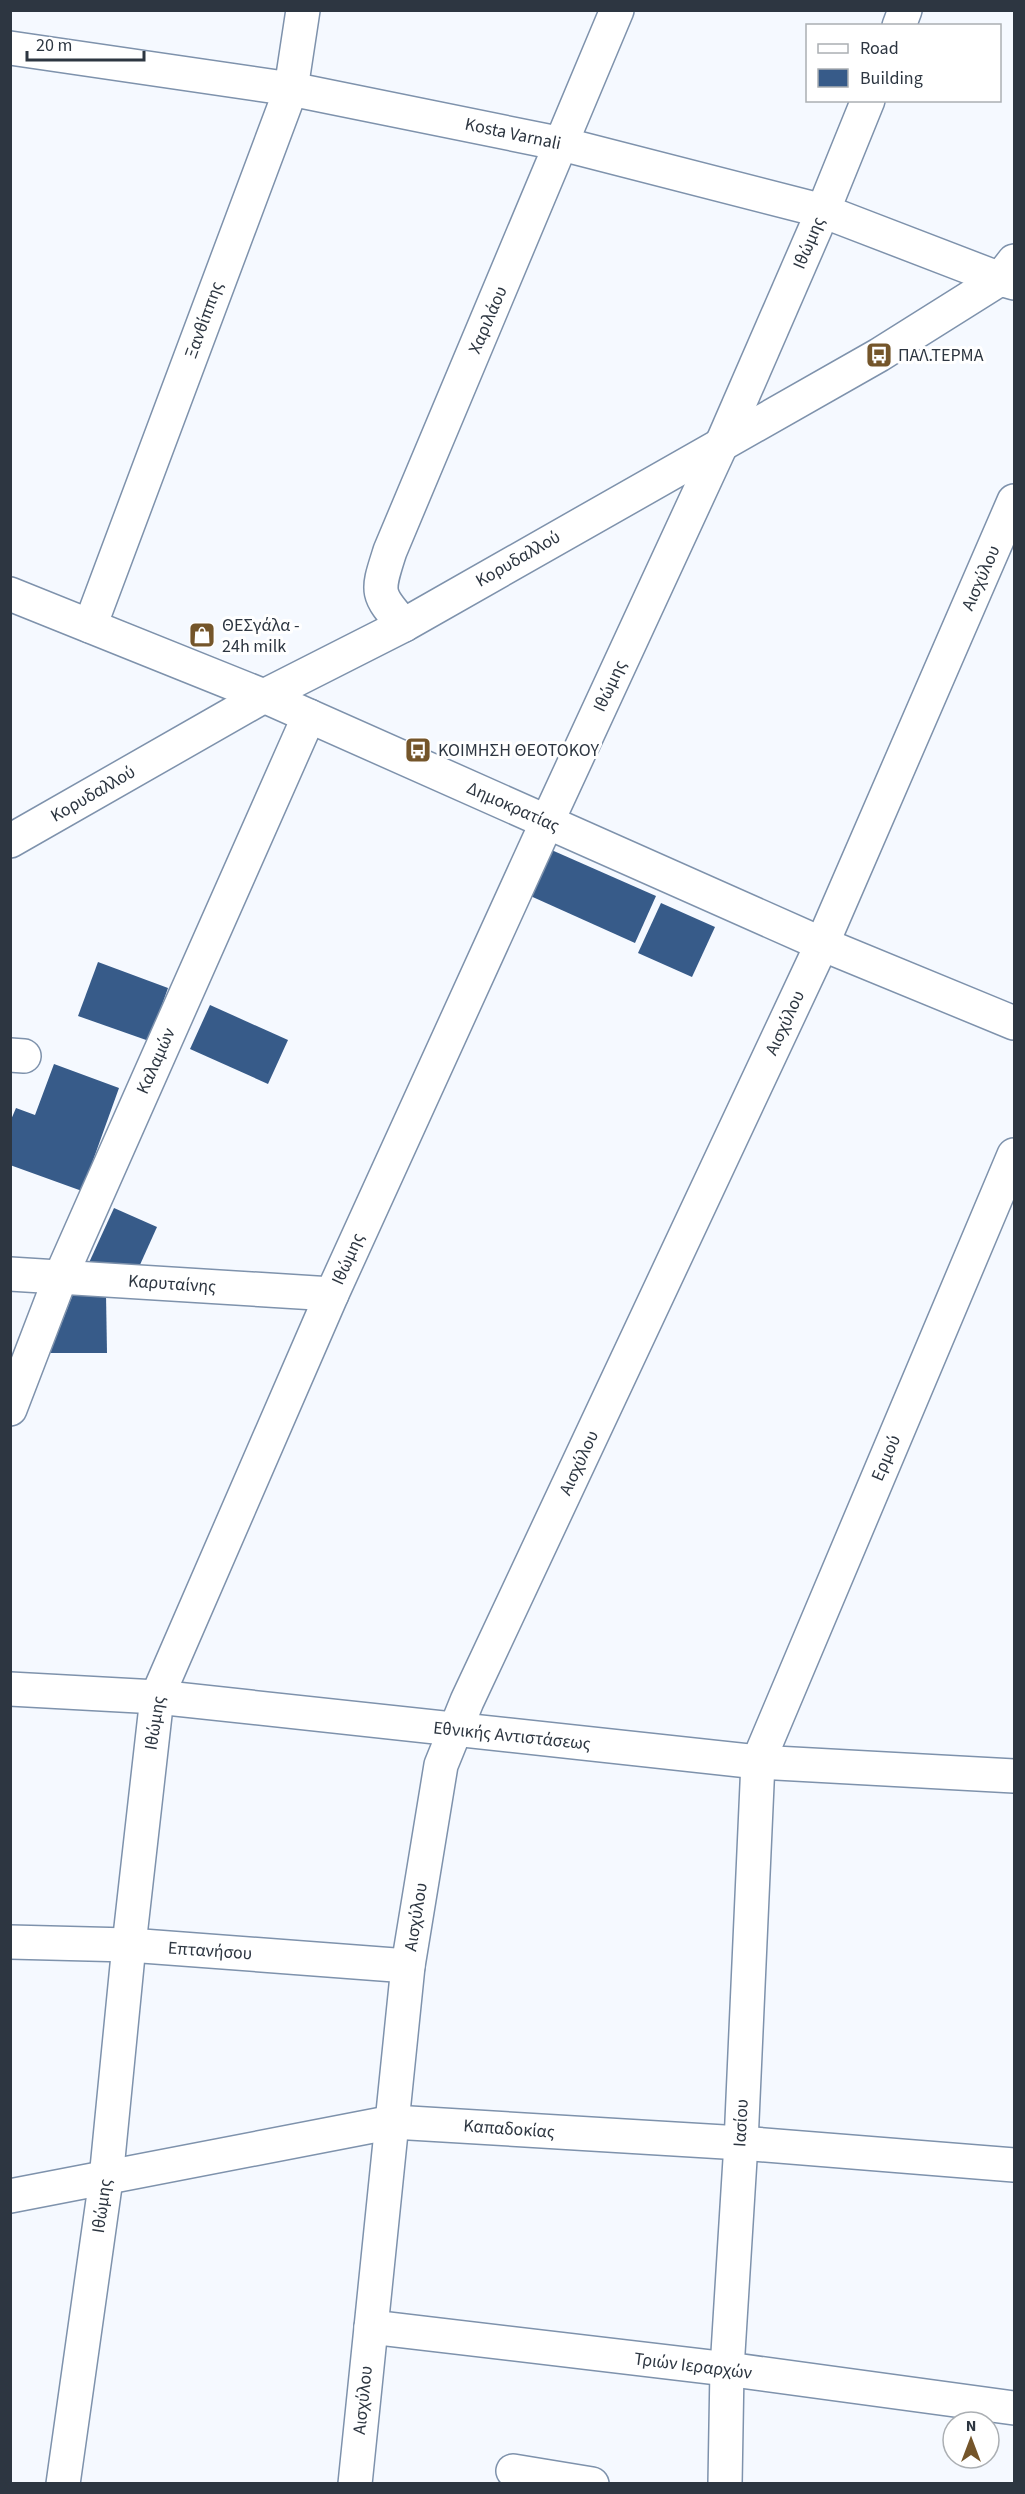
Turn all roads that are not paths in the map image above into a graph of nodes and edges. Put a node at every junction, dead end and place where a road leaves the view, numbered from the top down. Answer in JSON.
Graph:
{"nodes":[{"id":1,"x":303,"y":10,"type":"edge"},
{"id":2,"x":617,"y":10,"type":"edge"},
{"id":3,"x":905,"y":10,"type":"edge"},
{"id":4,"x":899,"y":24,"type":"edge"},
{"id":5,"x":10,"y":48,"type":"edge"},
{"id":6,"x":291,"y":89,"type":"junction"},
{"id":7,"x":867,"y":102,"type":"edge"},
{"id":8,"x":562,"y":144,"type":"junction"},
{"id":9,"x":823,"y":211,"type":"junction"},
{"id":10,"x":1010,"y":274,"type":"edge"},
{"id":11,"x":723,"y":441,"type":"junction"},
{"id":12,"x":1014,"y":501,"type":"edge"},
{"id":13,"x":10,"y":594,"type":"edge"},
{"id":14,"x":404,"y":625,"type":"junction"},
{"id":15,"x":90,"y":626,"type":"junction"},
{"id":16,"x":264,"y":696,"type":"junction"},
{"id":17,"x":309,"y":716,"type":"junction"},
{"id":18,"x":547,"y":822,"type":"junction"},
{"id":19,"x":10,"y":841,"type":"edge"},
{"id":20,"x":822,"y":944,"type":"junction"},
{"id":21,"x":1014,"y":1023,"type":"edge"},
{"id":22,"x":1014,"y":1155,"type":"edge"},
{"id":23,"x":10,"y":1274,"type":"edge"},
{"id":24,"x":61,"y":1276,"type":"junction"},
{"id":25,"x":332,"y":1294,"type":"junction"},
{"id":26,"x":10,"y":1409,"type":"edge"},
{"id":27,"x":10,"y":1689,"type":"edge"},
{"id":28,"x":157,"y":1697,"type":"junction"},
{"id":29,"x":455,"y":1730,"type":"junction"},
{"id":30,"x":758,"y":1761,"type":"junction"},
{"id":31,"x":1014,"y":1776,"type":"edge"},
{"id":32,"x":10,"y":1942,"type":"edge"},
{"id":33,"x":129,"y":1945,"type":"junction"},
{"id":34,"x":408,"y":1966,"type":"junction"},
{"id":35,"x":393,"y":2121,"type":"junction"},
{"id":36,"x":741,"y":2143,"type":"junction"},
{"id":37,"x":1014,"y":2164,"type":"edge"},
{"id":38,"x":106,"y":2179,"type":"junction"},
{"id":39,"x":10,"y":2196,"type":"edge"},
{"id":40,"x":371,"y":2327,"type":"junction"},
{"id":41,"x":727,"y":2369,"type":"junction"},
{"id":42,"x":1014,"y":2408,"type":"edge"},
{"id":43,"x":513,"y":2471,"type":"dead end"},
{"id":44,"x":63,"y":2484,"type":"edge"},
{"id":45,"x":355,"y":2484,"type":"edge"},
{"id":46,"x":592,"y":2484,"type":"edge"},
{"id":47,"x":725,"y":2484,"type":"edge"}],
"edges":[{"from":1,"to":6,"type":"street","name":"Ξανθίππης"},
{"from":2,"to":8,"type":"street","name":"Χαριλάου"},
{"from":3,"to":4,"type":"street"},
{"from":5,"to":6,"type":"street","name":"Kosta Varnali"},
{"from":6,"to":8,"type":"street","name":"Kosta Varnali"},
{"from":6,"to":15,"type":"street","name":"Ξανθίππης"},
{"from":7,"to":9,"type":"street","name":"Ιθώμης"},
{"from":8,"to":9,"type":"street","name":"Kosta Varnali"},
{"from":8,"to":14,"type":"street","name":"Χαριλάου"},
{"from":9,"to":10,"type":"street","name":"Kosta Varnali"},
{"from":9,"to":11,"type":"street","name":"Ιθώμης"},
{"from":10,"to":11,"type":"street","name":"Κορυδαλλού"},
{"from":11,"to":14,"type":"street","name":"Κορυδαλλού"},
{"from":11,"to":18,"type":"street","name":"Ιθώμης"},
{"from":12,"to":20,"type":"street","name":"Αισχύλου"},
{"from":13,"to":15,"type":"street","name":"Δημοκρατίας"},
{"from":14,"to":16,"type":"street","name":"Κορυδαλλού"},
{"from":15,"to":16,"type":"street","name":"Δημοκρατίας"},
{"from":16,"to":17,"type":"street","name":"Δημοκρατίας"},
{"from":16,"to":19,"type":"street","name":"Κορυδαλλού"},
{"from":17,"to":18,"type":"street","name":"Δημοκρατίας"},
{"from":17,"to":24,"type":"street","name":"Καλαμών"},
{"from":18,"to":20,"type":"street","name":"Δημοκρατίας"},
{"from":18,"to":25,"type":"street","name":"Ιθώμης"},
{"from":20,"to":21,"type":"street","name":"Δημοκρατίας"},
{"from":20,"to":29,"type":"street","name":"Αισχύλου"},
{"from":22,"to":30,"type":"street","name":"Ερμού"},
{"from":23,"to":24,"type":"street","name":"Καρυταίνης"},
{"from":24,"to":25,"type":"street","name":"Καρυταίνης"},
{"from":24,"to":26,"type":"street","name":"Καλαμών"},
{"from":25,"to":28,"type":"street","name":"Ιθώμης"},
{"from":27,"to":28,"type":"street","name":"Εθνικής Αντιστάσεως"},
{"from":28,"to":29,"type":"street","name":"Εθνικής Αντιστάσεως"},
{"from":28,"to":33,"type":"street","name":"Ιθώμης"},
{"from":29,"to":30,"type":"street","name":"Εθνικής Αντιστάσεως"},
{"from":29,"to":34,"type":"street","name":"Αισχύλου"},
{"from":30,"to":31,"type":"street","name":"Εθνικής Αντιστάσεως"},
{"from":30,"to":36,"type":"street","name":"Ιασίου"},
{"from":32,"to":33,"type":"street","name":"Επτανήσου"},
{"from":33,"to":34,"type":"street","name":"Επτανήσου"},
{"from":33,"to":38,"type":"street","name":"Ιθώμης"},
{"from":34,"to":35,"type":"street","name":"Αισχύλου"},
{"from":35,"to":36,"type":"street","name":"Καπαδοκίας"},
{"from":35,"to":38,"type":"street","name":"Καπαδοκίας"},
{"from":35,"to":40,"type":"street","name":"Αισχύλου"},
{"from":36,"to":37,"type":"street","name":"Καπαδοκίας"},
{"from":36,"to":41,"type":"street","name":"Ιασίου"},
{"from":38,"to":39,"type":"street","name":"Καπαδοκίας"},
{"from":38,"to":44,"type":"street","name":"Ιθώμης"},
{"from":40,"to":41,"type":"street","name":"Τριών Ιεραρχών"},
{"from":40,"to":45,"type":"street","name":"Αισχύλου"},
{"from":41,"to":42,"type":"street","name":"Τριών Ιεραρχών"},
{"from":41,"to":47,"type":"street","name":"Ιασίου"},
{"from":43,"to":46,"type":"street"}]}
